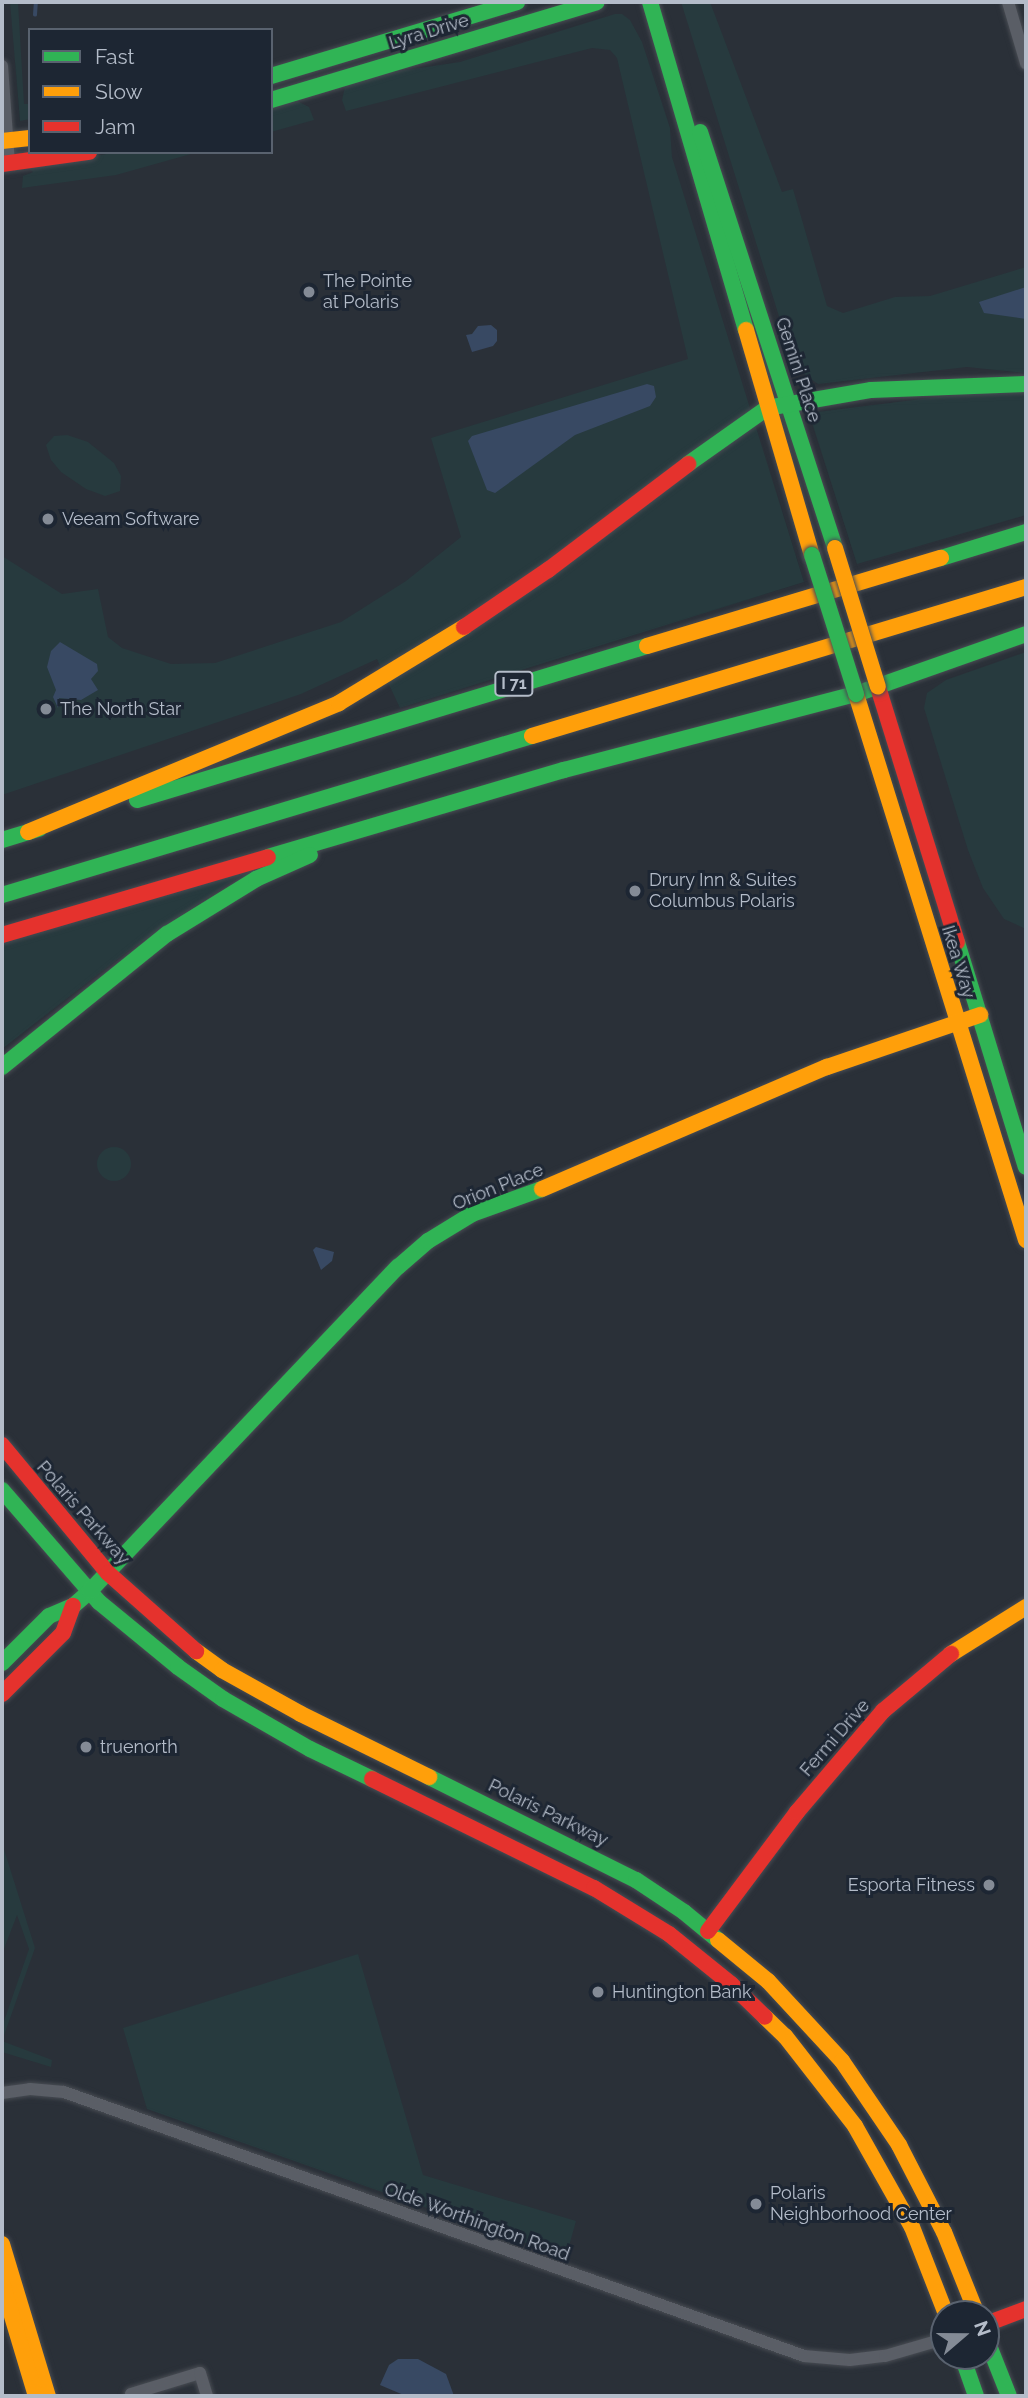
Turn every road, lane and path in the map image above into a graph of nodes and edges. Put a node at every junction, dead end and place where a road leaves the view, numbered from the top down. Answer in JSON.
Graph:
{"nodes":[{"id":1,"x":517,"y":2,"type":"edge"},
{"id":2,"x":597,"y":2,"type":"edge"},
{"id":3,"x":650,"y":2,"type":"edge"},
{"id":4,"x":1007,"y":2,"type":"edge"},
{"id":5,"x":1026,"y":63,"type":"edge"},
{"id":6,"x":2,"y":66,"type":"edge"},
{"id":7,"x":671,"y":69,"type":"junction"},
{"id":8,"x":273,"y":75,"type":"edge"},
{"id":9,"x":273,"y":99,"type":"edge"},
{"id":10,"x":28,"y":138,"type":"edge"},
{"id":11,"x":4,"y":141,"type":"edge"},
{"id":12,"x":75,"y":154,"type":"edge"},
{"id":13,"x":5,"y":164,"type":"edge"},
{"id":14,"x":1026,"y":384,"type":"edge"},
{"id":15,"x":789,"y":403,"type":"junction"},
{"id":16,"x":766,"y":408,"type":"junction"},
{"id":17,"x":1026,"y":532,"type":"edge"},
{"id":18,"x":1026,"y":587,"type":"edge"},
{"id":19,"x":1026,"y":634,"type":"edge"},
{"id":20,"x":878,"y":687,"type":"junction"},
{"id":21,"x":856,"y":694,"type":"junction"},
{"id":22,"x":389,"y":821,"type":"junction"},
{"id":23,"x":28,"y":832,"type":"junction"},
{"id":24,"x":2,"y":840,"type":"edge"},
{"id":25,"x":2,"y":895,"type":"edge"},
{"id":26,"x":2,"y":935,"type":"edge"},
{"id":27,"x":980,"y":1015,"type":"junction"},
{"id":28,"x":956,"y":1022,"type":"junction"},
{"id":29,"x":2,"y":1067,"type":"edge"},
{"id":30,"x":1026,"y":1167,"type":"edge"},
{"id":31,"x":1026,"y":1240,"type":"edge"},
{"id":32,"x":2,"y":1445,"type":"edge"},
{"id":33,"x":2,"y":1490,"type":"edge"},
{"id":34,"x":108,"y":1573,"type":"junction"},
{"id":35,"x":90,"y":1591,"type":"junction"},
{"id":36,"x":74,"y":1606,"type":"junction"},
{"id":37,"x":1026,"y":1607,"type":"edge"},
{"id":38,"x":2,"y":1663,"type":"edge"},
{"id":39,"x":2,"y":1694,"type":"edge"},
{"id":40,"x":708,"y":1931,"type":"junction"},
{"id":41,"x":2,"y":2093,"type":"edge"},
{"id":42,"x":2,"y":2244,"type":"edge"},
{"id":43,"x":2,"y":2283,"type":"edge"},
{"id":44,"x":941,"y":2300,"type":"edge"},
{"id":45,"x":970,"y":2300,"type":"edge"},
{"id":46,"x":1026,"y":2309,"type":"edge"},
{"id":47,"x":1000,"y":2319,"type":"edge"},
{"id":48,"x":930,"y":2343,"type":"edge"},
{"id":49,"x":966,"y":2370,"type":"edge"},
{"id":50,"x":999,"y":2370,"type":"edge"},
{"id":51,"x":36,"y":2396,"type":"edge"},
{"id":52,"x":48,"y":2396,"type":"edge"},
{"id":53,"x":132,"y":2396,"type":"edge"},
{"id":54,"x":206,"y":2396,"type":"edge"},
{"id":55,"x":976,"y":2396,"type":"edge"},
{"id":56,"x":1009,"y":2396,"type":"edge"}],
"edges":[{"from":1,"to":8,"type":"main road","name":"Lyra Drive"},
{"from":2,"to":9,"type":"main road","name":"Lyra Drive"},
{"from":3,"to":7,"type":"main road","name":"Gemini Place"},
{"from":4,"to":5,"type":"street"},
{"from":6,"to":11,"type":"street"},
{"from":7,"to":15,"type":"main road","name":"Gemini Place"},
{"from":7,"to":16,"type":"main road","name":"Gemini Place"},
{"from":10,"to":11,"type":"main road"},
{"from":11,"to":13,"type":"street"},
{"from":12,"to":13,"type":"main road"},
{"from":14,"to":15,"type":"main road"},
{"from":15,"to":16,"type":"main road"},
{"from":15,"to":20,"type":"main road","name":"Gemini Place","bridge":true},
{"from":16,"to":21,"type":"main road","name":"Gemini Place","bridge":true},
{"from":16,"to":23,"type":"main road"},
{"from":17,"to":23,"type":"main road","number":"I 71"},
{"from":18,"to":25,"type":"main road"},
{"from":19,"to":20,"type":"main road"},
{"from":20,"to":21,"type":"main road"},
{"from":20,"to":27,"type":"main road","name":"Ikea Way"},
{"from":21,"to":22,"type":"main road"},
{"from":21,"to":28,"type":"main road","name":"Ikea Way"},
{"from":22,"to":26,"type":"main road"},
{"from":22,"to":29,"type":"main road"},
{"from":23,"to":24,"type":"main road","number":"I 71"},
{"from":27,"to":28,"type":"main road","name":"Orion Place"},
{"from":27,"to":30,"type":"main road","name":"Ikea Way"},
{"from":28,"to":31,"type":"main road","name":"Ikea Way"},
{"from":28,"to":34,"type":"main road","name":"Orion Place"},
{"from":32,"to":34,"type":"main road","name":"Polaris Parkway"},
{"from":33,"to":35,"type":"main road"},
{"from":34,"to":35,"type":"main road","name":"Orion Place"},
{"from":34,"to":40,"type":"main road","name":"Polaris Parkway"},
{"from":35,"to":36,"type":"main road","name":"Orion Place"},
{"from":35,"to":44,"type":"main road"},
{"from":36,"to":38,"type":"main road","name":"Orion Place"},
{"from":36,"to":39,"type":"main road","name":"Orion Place"},
{"from":37,"to":40,"type":"main road","name":"Fermi Drive"},
{"from":40,"to":45,"type":"main road","name":"Polaris Parkway"},
{"from":41,"to":48,"type":"street","name":"Olde Worthington Road"},
{"from":42,"to":52,"type":"main road"},
{"from":43,"to":51,"type":"main road"},
{"from":46,"to":47,"type":"main road"},
{"from":49,"to":55,"type":"main road"},
{"from":50,"to":56,"type":"main road"},
{"from":53,"to":54,"type":"street"}]}
